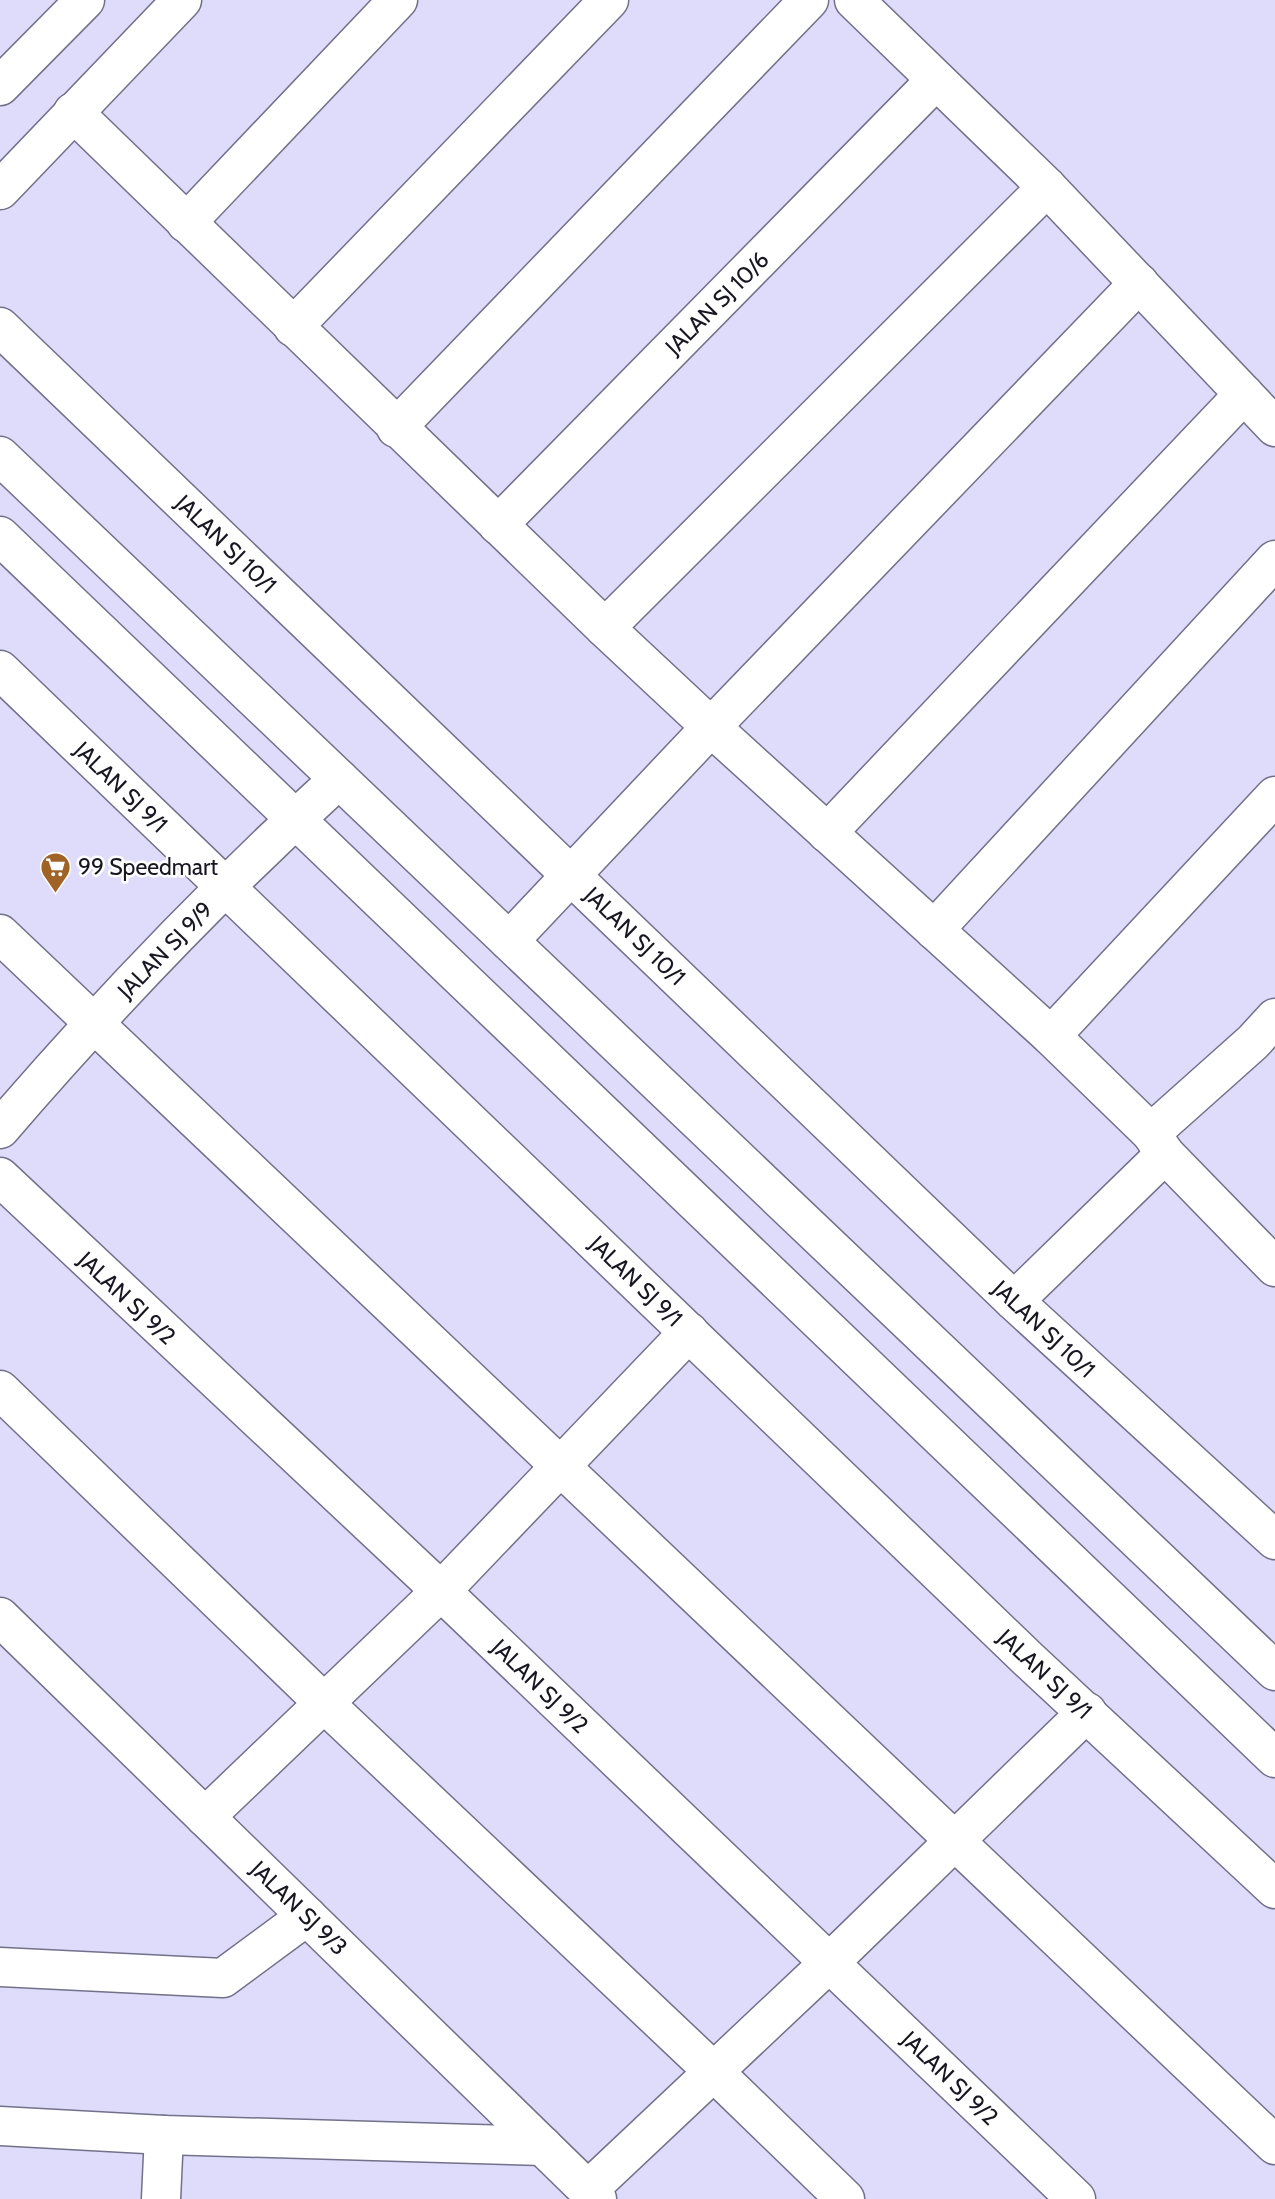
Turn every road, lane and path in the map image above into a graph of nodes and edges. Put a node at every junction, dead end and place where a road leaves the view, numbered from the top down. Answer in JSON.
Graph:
{"nodes":[{"id":1,"x":182,"y":0,"type":"edge"},
{"id":2,"x":398,"y":0,"type":"edge"},
{"id":3,"x":609,"y":0,"type":"edge"},
{"id":4,"x":809,"y":0,"type":"edge"},
{"id":5,"x":854,"y":0,"type":"edge"},
{"id":6,"x":71,"y":5,"type":"edge"},
{"id":7,"x":936,"y":80,"type":"junction"},
{"id":8,"x":0,"y":86,"type":"edge"},
{"id":9,"x":73,"y":112,"type":"junction"},
{"id":10,"x":1047,"y":187,"type":"junction"},
{"id":11,"x":0,"y":190,"type":"edge"},
{"id":12,"x":186,"y":223,"type":"junction"},
{"id":13,"x":1139,"y":284,"type":"junction"},
{"id":14,"x":0,"y":327,"type":"edge"},
{"id":15,"x":293,"y":327,"type":"junction"},
{"id":16,"x":1244,"y":394,"type":"junction"},
{"id":17,"x":1275,"y":427,"type":"edge"},
{"id":18,"x":396,"y":428,"type":"junction"},
{"id":19,"x":0,"y":456,"type":"edge"},
{"id":20,"x":498,"y":525,"type":"junction"},
{"id":21,"x":0,"y":536,"type":"edge"},
{"id":22,"x":1275,"y":560,"type":"edge"},
{"id":23,"x":605,"y":628,"type":"junction"},
{"id":24,"x":0,"y":670,"type":"edge"},
{"id":25,"x":710,"y":727,"type":"junction"},
{"id":26,"x":339,"y":779,"type":"junction"},
{"id":27,"x":1275,"y":796,"type":"edge"},
{"id":28,"x":295,"y":819,"type":"junction"},
{"id":29,"x":827,"y":833,"type":"junction"},
{"id":30,"x":572,"y":875,"type":"junction"},
{"id":31,"x":226,"y":888,"type":"junction"},
{"id":32,"x":934,"y":930,"type":"junction"},
{"id":33,"x":0,"y":934,"type":"edge"},
{"id":34,"x":509,"y":942,"type":"junction"},
{"id":35,"x":93,"y":1023,"type":"junction"},
{"id":36,"x":1051,"y":1036,"type":"junction"},
{"id":37,"x":1268,"y":1041,"type":"edge"},
{"id":38,"x":0,"y":1129,"type":"edge"},
{"id":39,"x":1158,"y":1143,"type":"junction"},
{"id":40,"x":0,"y":1177,"type":"edge"},
{"id":41,"x":1275,"y":1267,"type":"edge"},
{"id":42,"x":1014,"y":1301,"type":"junction"},
{"id":43,"x":689,"y":1332,"type":"junction"},
{"id":44,"x":0,"y":1390,"type":"edge"},
{"id":45,"x":561,"y":1466,"type":"junction"},
{"id":46,"x":1275,"y":1540,"type":"edge"},
{"id":47,"x":441,"y":1591,"type":"junction"},
{"id":48,"x":0,"y":1617,"type":"edge"},
{"id":49,"x":1275,"y":1671,"type":"edge"},
{"id":50,"x":324,"y":1703,"type":"junction"},
{"id":51,"x":1087,"y":1712,"type":"junction"},
{"id":52,"x":1275,"y":1758,"type":"edge"},
{"id":53,"x":205,"y":1817,"type":"junction"},
{"id":54,"x":956,"y":1841,"type":"junction"},
{"id":55,"x":1275,"y":1889,"type":"edge"},
{"id":56,"x":307,"y":1916,"type":"junction"},
{"id":57,"x":829,"y":1963,"type":"junction"},
{"id":58,"x":0,"y":1967,"type":"edge"},
{"id":59,"x":714,"y":2072,"type":"junction"},
{"id":60,"x":0,"y":2126,"type":"edge"},
{"id":61,"x":164,"y":2135,"type":"junction"},
{"id":62,"x":1275,"y":2145,"type":"edge"},
{"id":63,"x":543,"y":2146,"type":"junction"},
{"id":64,"x":593,"y":2195,"type":"edge"},
{"id":65,"x":161,"y":2199,"type":"edge"},
{"id":66,"x":845,"y":2199,"type":"edge"},
{"id":67,"x":1076,"y":2199,"type":"edge"}],
"edges":[{"from":1,"to":9,"type":"street"},
{"from":2,"to":12,"type":"street"},
{"from":3,"to":15,"type":"street"},
{"from":4,"to":18,"type":"street"},
{"from":5,"to":7,"type":"street"},
{"from":6,"to":8,"type":"street"},
{"from":7,"to":10,"type":"street"},
{"from":7,"to":20,"type":"street","name":"JALAN SJ 10/6"},
{"from":9,"to":11,"type":"street"},
{"from":9,"to":12,"type":"street"},
{"from":10,"to":13,"type":"street"},
{"from":10,"to":23,"type":"street"},
{"from":12,"to":15,"type":"street"},
{"from":13,"to":16,"type":"street"},
{"from":13,"to":25,"type":"street"},
{"from":14,"to":30,"type":"street","name":"JALAN SJ 10/1"},
{"from":15,"to":18,"type":"street"},
{"from":16,"to":17,"type":"street"},
{"from":16,"to":29,"type":"street"},
{"from":18,"to":20,"type":"street"},
{"from":19,"to":26,"type":"street"},
{"from":20,"to":23,"type":"street"},
{"from":21,"to":28,"type":"street"},
{"from":22,"to":32,"type":"street"},
{"from":23,"to":25,"type":"street"},
{"from":24,"to":31,"type":"street","name":"JALAN SJ 9/1"},
{"from":25,"to":29,"type":"street"},
{"from":25,"to":30,"type":"street"},
{"from":26,"to":28,"type":"street","name":"JALAN SJ 9/9"},
{"from":26,"to":34,"type":"street"},
{"from":27,"to":36,"type":"street"},
{"from":28,"to":31,"type":"street","name":"JALAN SJ 9/9"},
{"from":28,"to":52,"type":"street"},
{"from":29,"to":32,"type":"street"},
{"from":30,"to":34,"type":"street"},
{"from":30,"to":42,"type":"street","name":"JALAN SJ 10/1"},
{"from":31,"to":35,"type":"street","name":"JALAN SJ 9/9"},
{"from":31,"to":43,"type":"street","name":"JALAN SJ 9/1"},
{"from":32,"to":36,"type":"street"},
{"from":33,"to":35,"type":"street"},
{"from":34,"to":49,"type":"street"},
{"from":35,"to":38,"type":"street","name":"JALAN SJ 9/9"},
{"from":35,"to":45,"type":"street"},
{"from":36,"to":39,"type":"street"},
{"from":37,"to":39,"type":"street"},
{"from":39,"to":41,"type":"street"},
{"from":39,"to":42,"type":"street"},
{"from":40,"to":47,"type":"street","name":"JALAN SJ 9/2"},
{"from":42,"to":46,"type":"street","name":"JALAN SJ 10/1"},
{"from":43,"to":45,"type":"street"},
{"from":43,"to":51,"type":"street","name":"JALAN SJ 9/1"},
{"from":44,"to":50,"type":"street"},
{"from":45,"to":47,"type":"street"},
{"from":45,"to":54,"type":"street"},
{"from":47,"to":50,"type":"street"},
{"from":47,"to":57,"type":"street","name":"JALAN SJ 9/2"},
{"from":48,"to":53,"type":"street","name":"JALAN SJ 9/3"},
{"from":50,"to":53,"type":"street"},
{"from":50,"to":59,"type":"street"},
{"from":51,"to":54,"type":"street"},
{"from":51,"to":55,"type":"street","name":"JALAN SJ 9/1"},
{"from":53,"to":56,"type":"street","name":"JALAN SJ 9/3"},
{"from":54,"to":57,"type":"street"},
{"from":54,"to":62,"type":"street"},
{"from":56,"to":58,"type":"street"},
{"from":56,"to":63,"type":"street","name":"JALAN SJ 9/3"},
{"from":57,"to":59,"type":"street"},
{"from":57,"to":67,"type":"street","name":"JALAN SJ 9/2"},
{"from":59,"to":64,"type":"street"},
{"from":59,"to":66,"type":"street"},
{"from":60,"to":61,"type":"street"},
{"from":61,"to":63,"type":"street"},
{"from":61,"to":65,"type":"street"},
{"from":63,"to":64,"type":"street","name":"JALAN SJ 9/3"}]}
